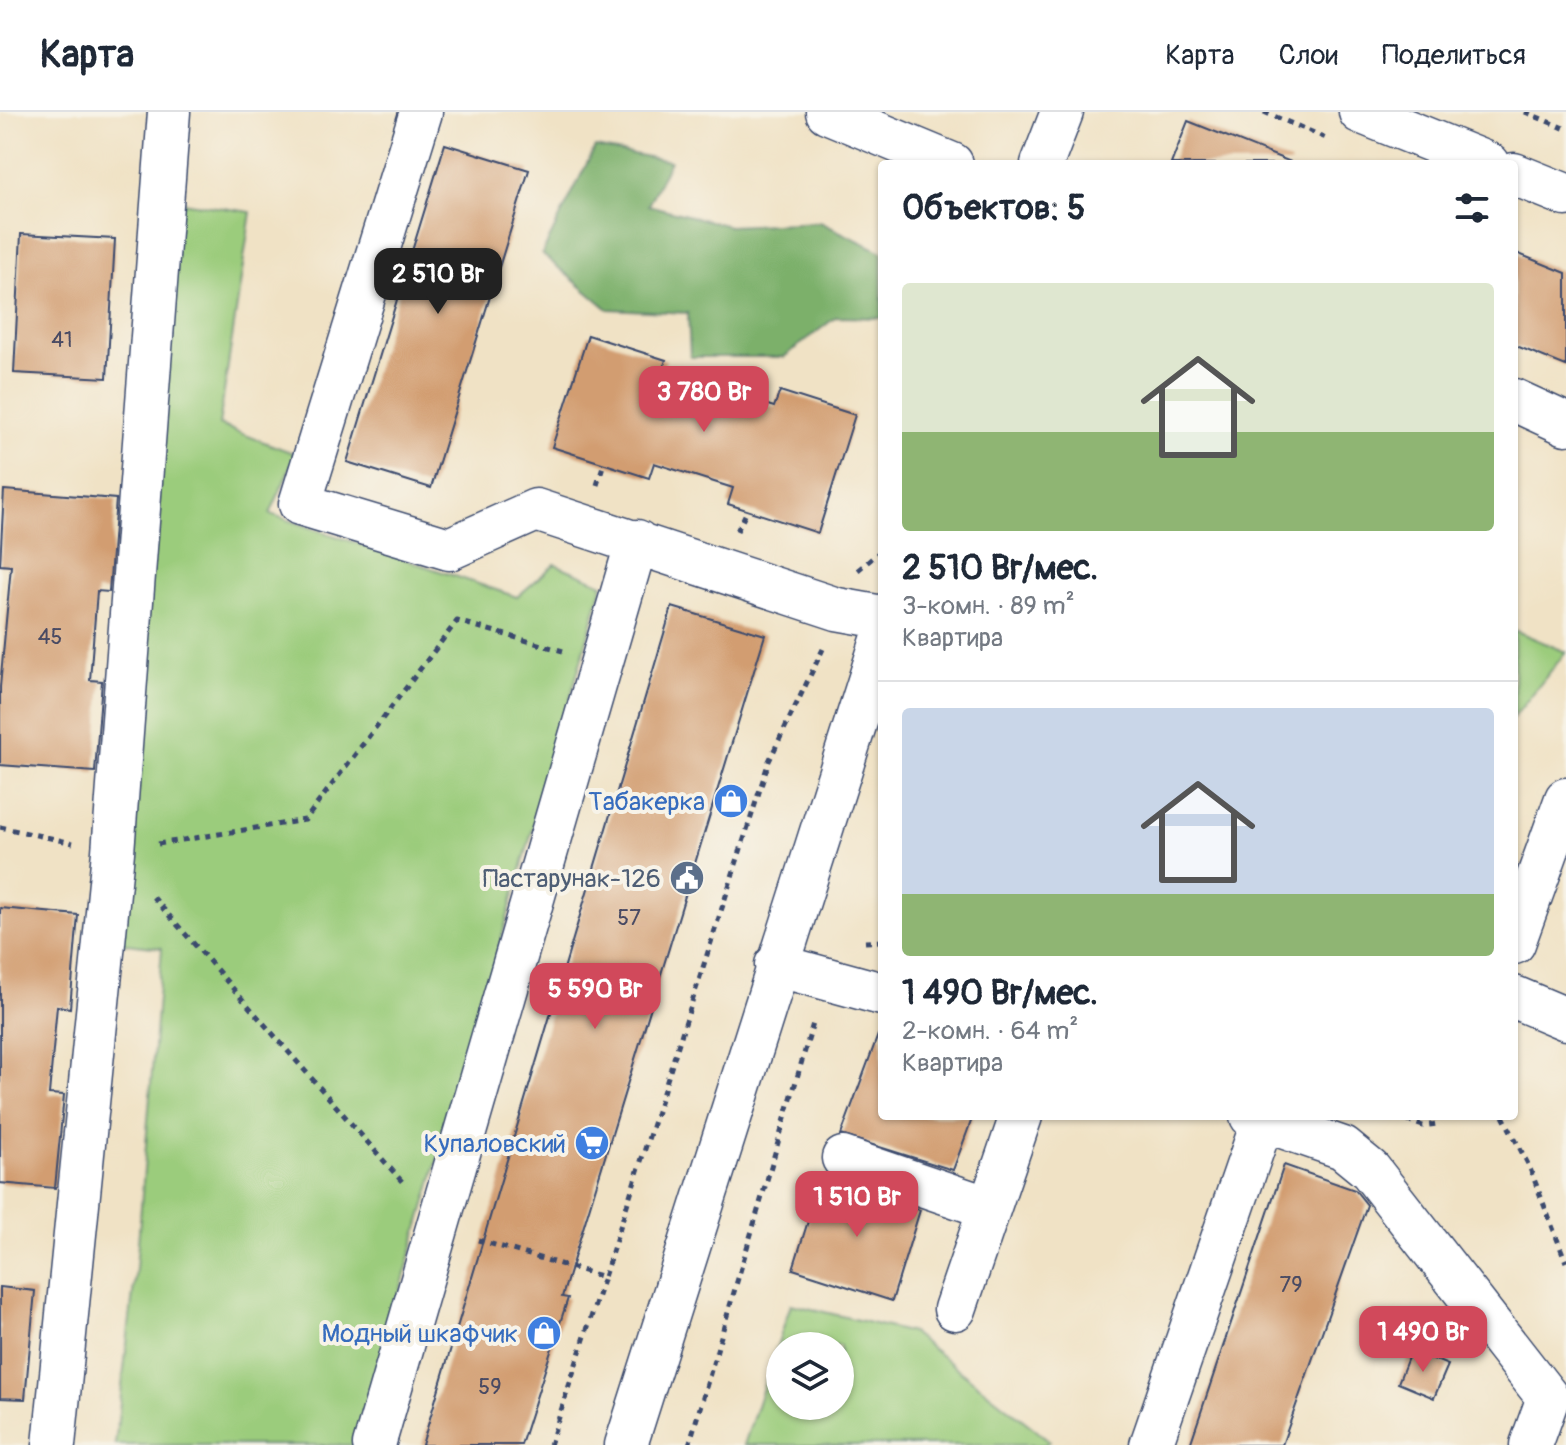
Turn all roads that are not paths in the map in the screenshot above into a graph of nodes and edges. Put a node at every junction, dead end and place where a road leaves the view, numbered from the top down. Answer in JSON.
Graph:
{"nodes":[{"id":1,"x":169,"y":112,"type":"edge"},
{"id":2,"x":421,"y":112,"type":"edge"},
{"id":3,"x":827,"y":112,"type":"edge"},
{"id":4,"x":1062,"y":112,"type":"edge"},
{"id":5,"x":1360,"y":112,"type":"edge"},
{"id":6,"x":942,"y":160,"type":"edge"},
{"id":7,"x":1044,"y":160,"type":"edge"},
{"id":8,"x":1479,"y":160,"type":"edge"},
{"id":9,"x":1518,"y":176,"type":"edge"},
{"id":10,"x":1566,"y":195,"type":"edge"},
{"id":11,"x":1518,"y":402,"type":"edge"},
{"id":12,"x":1566,"y":424,"type":"edge"},
{"id":13,"x":637,"y":541,"type":"junction"},
{"id":14,"x":878,"y":616,"type":"edge"},
{"id":15,"x":878,"y":665,"type":"edge"},
{"id":16,"x":867,"y":735,"type":"edge"},
{"id":17,"x":1566,"y":799,"type":"edge"},
{"id":18,"x":1518,"y":932,"type":"edge"},
{"id":19,"x":776,"y":965,"type":"junction"},
{"id":20,"x":878,"y":993,"type":"edge"},
{"id":21,"x":1518,"y":999,"type":"edge"},
{"id":22,"x":1566,"y":1019,"type":"edge"},
{"id":23,"x":1020,"y":1120,"type":"edge"},
{"id":24,"x":1256,"y":1120,"type":"edge"},
{"id":25,"x":1263,"y":1120,"type":"edge"},
{"id":26,"x":843,"y":1158,"type":"dead end"},
{"id":27,"x":989,"y":1208,"type":"junction"},
{"id":28,"x":955,"y":1309,"type":"dead end"},
{"id":29,"x":54,"y":1445,"type":"edge"},
{"id":30,"x":374,"y":1445,"type":"edge"},
{"id":31,"x":626,"y":1445,"type":"edge"},
{"id":32,"x":1151,"y":1445,"type":"edge"},
{"id":33,"x":1531,"y":1445,"type":"edge"}],
"edges":[{"from":1,"to":29,"type":"street"},
{"from":2,"to":13,"type":"street"},
{"from":3,"to":6,"type":"street"},
{"from":4,"to":7,"type":"street"},
{"from":5,"to":8,"type":"street"},
{"from":9,"to":10,"type":"street"},
{"from":11,"to":12,"type":"street"},
{"from":13,"to":14,"type":"street"},
{"from":13,"to":30,"type":"street"},
{"from":15,"to":16,"type":"street"},
{"from":16,"to":19,"type":"street"},
{"from":17,"to":18,"type":"street"},
{"from":19,"to":20,"type":"street"},
{"from":19,"to":31,"type":"street"},
{"from":21,"to":22,"type":"street"},
{"from":23,"to":27,"type":"street"},
{"from":24,"to":32,"type":"street"},
{"from":25,"to":33,"type":"street"},
{"from":26,"to":27,"type":"street"},
{"from":27,"to":28,"type":"street"}]}
